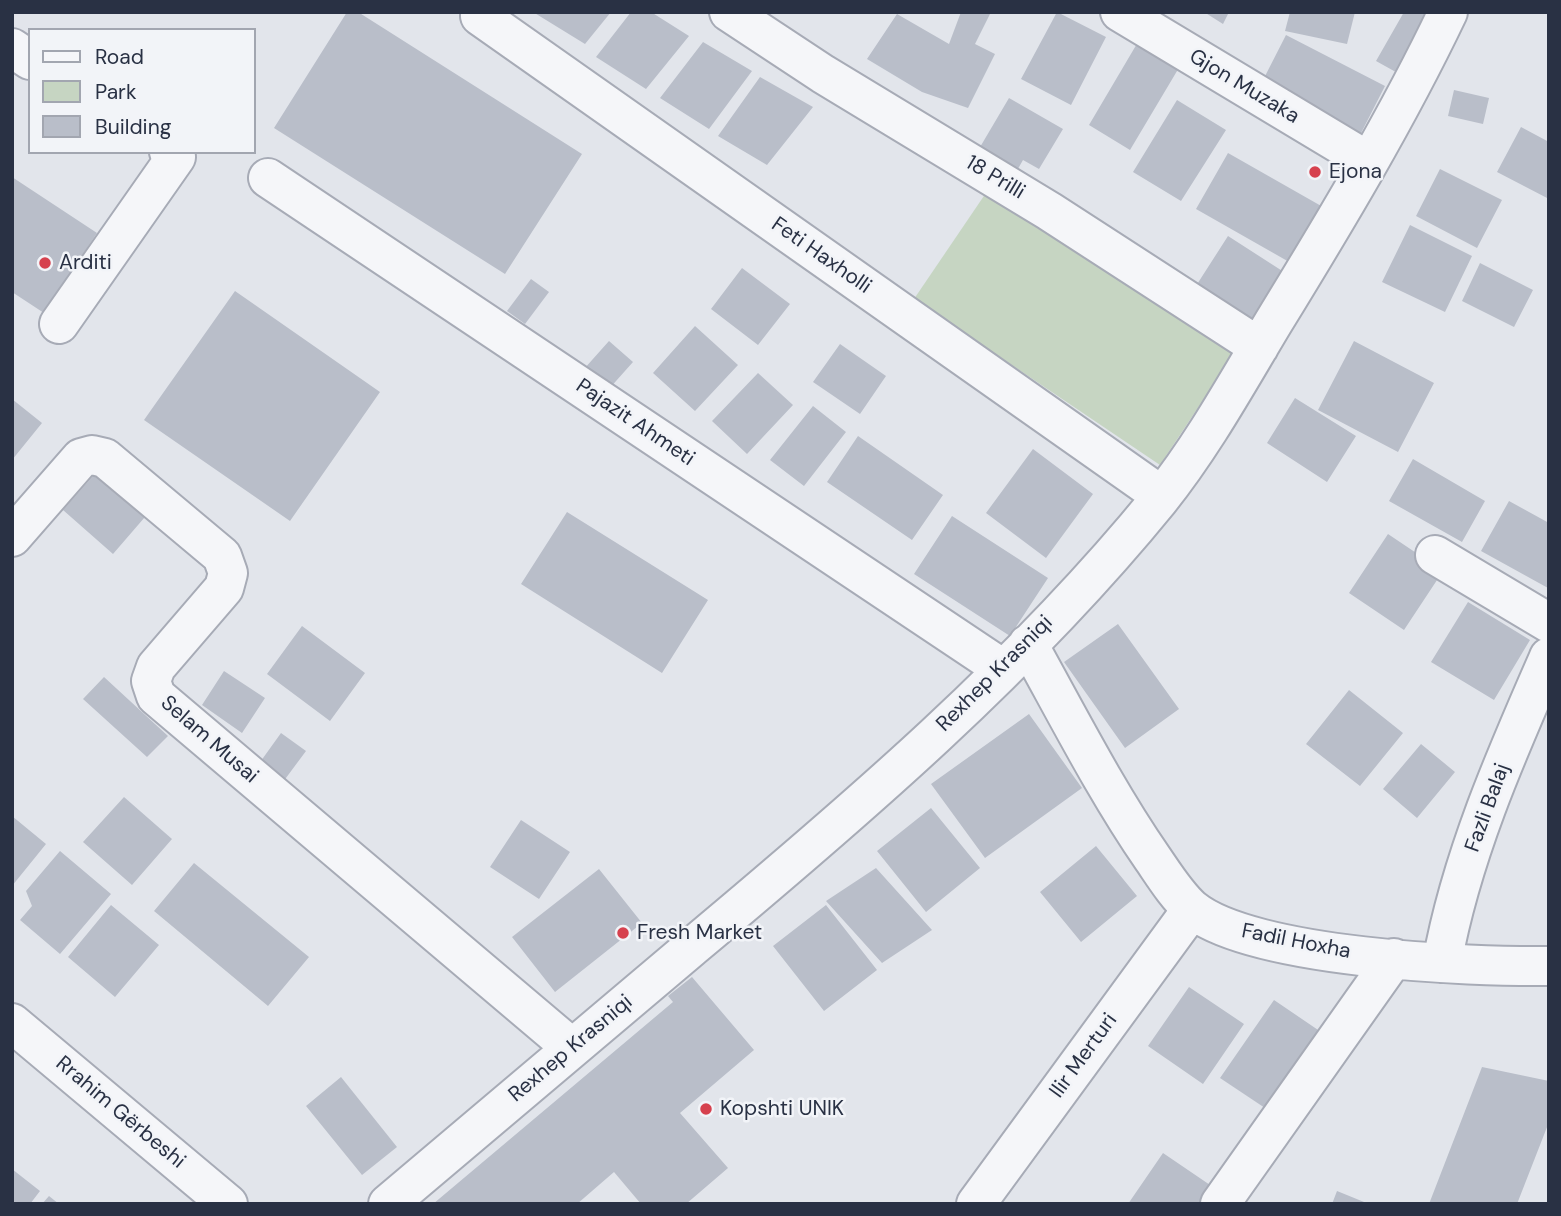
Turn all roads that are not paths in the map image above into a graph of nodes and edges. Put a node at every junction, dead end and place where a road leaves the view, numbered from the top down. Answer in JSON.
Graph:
{"nodes":[{"id":1,"x":729,"y":12,"type":"edge"},
{"id":2,"x":1120,"y":12,"type":"edge"},
{"id":3,"x":1448,"y":12,"type":"edge"},
{"id":4,"x":480,"y":16,"type":"dead end"},
{"id":5,"x":12,"y":48,"type":"edge"},
{"id":6,"x":28,"y":59,"type":"edge"},
{"id":7,"x":172,"y":154,"type":"edge"},
{"id":8,"x":1368,"y":161,"type":"junction"},
{"id":9,"x":268,"y":178,"type":"dead end"},
{"id":10,"x":59,"y":324,"type":"dead end"},
{"id":11,"x":1259,"y":347,"type":"junction"},
{"id":12,"x":1161,"y":496,"type":"junction"},
{"id":13,"x":12,"y":537,"type":"edge"},
{"id":14,"x":1435,"y":555,"type":"dead end"},
{"id":15,"x":1549,"y":623,"type":"edge"},
{"id":16,"x":1015,"y":656,"type":"junction"},
{"id":17,"x":1549,"y":657,"type":"edge"},
{"id":18,"x":1192,"y":909,"type":"junction"},
{"id":19,"x":1394,"y":958,"type":"junction"},
{"id":20,"x":1443,"y":963,"type":"junction"},
{"id":21,"x":1549,"y":966,"type":"edge"},
{"id":22,"x":12,"y":1023,"type":"edge"},
{"id":23,"x":572,"y":1048,"type":"junction"},
{"id":24,"x":228,"y":1204,"type":"edge"},
{"id":25,"x":388,"y":1204,"type":"edge"},
{"id":26,"x":976,"y":1204,"type":"edge"},
{"id":27,"x":1220,"y":1204,"type":"edge"}],
"edges":[{"from":1,"to":11,"type":"street","name":"18 Prilli"},
{"from":2,"to":8,"type":"street","name":"Gjon Muzaka"},
{"from":3,"to":8,"type":"street","name":"Rexhep Krasniqi"},
{"from":4,"to":12,"type":"street","name":"Feti Haxholli"},
{"from":5,"to":6,"type":"street"},
{"from":7,"to":10,"type":"street"},
{"from":8,"to":11,"type":"street","name":"Rexhep Krasniqi"},
{"from":9,"to":16,"type":"street","name":"Pajazit Ahmeti"},
{"from":11,"to":12,"type":"street","name":"Rexhep Krasniqi"},
{"from":12,"to":16,"type":"street","name":"Rexhep Krasniqi"},
{"from":13,"to":23,"type":"street","name":"Selam Musai"},
{"from":14,"to":15,"type":"street"},
{"from":16,"to":18,"type":"street","name":"Fadil Hoxha"},
{"from":16,"to":23,"type":"street","name":"Rexhep Krasniqi"},
{"from":17,"to":20,"type":"street","name":"Fazli Balaj"},
{"from":18,"to":19,"type":"street","name":"Fadil Hoxha"},
{"from":18,"to":26,"type":"street","name":"Ilir Merturi"},
{"from":19,"to":20,"type":"street","name":"Fadil Hoxha"},
{"from":19,"to":27,"type":"street"},
{"from":20,"to":21,"type":"street","name":"Fadil Hoxha"},
{"from":22,"to":24,"type":"street","name":"Rrahim Gërbeshi"},
{"from":23,"to":25,"type":"street","name":"Rexhep Krasniqi"}]}
